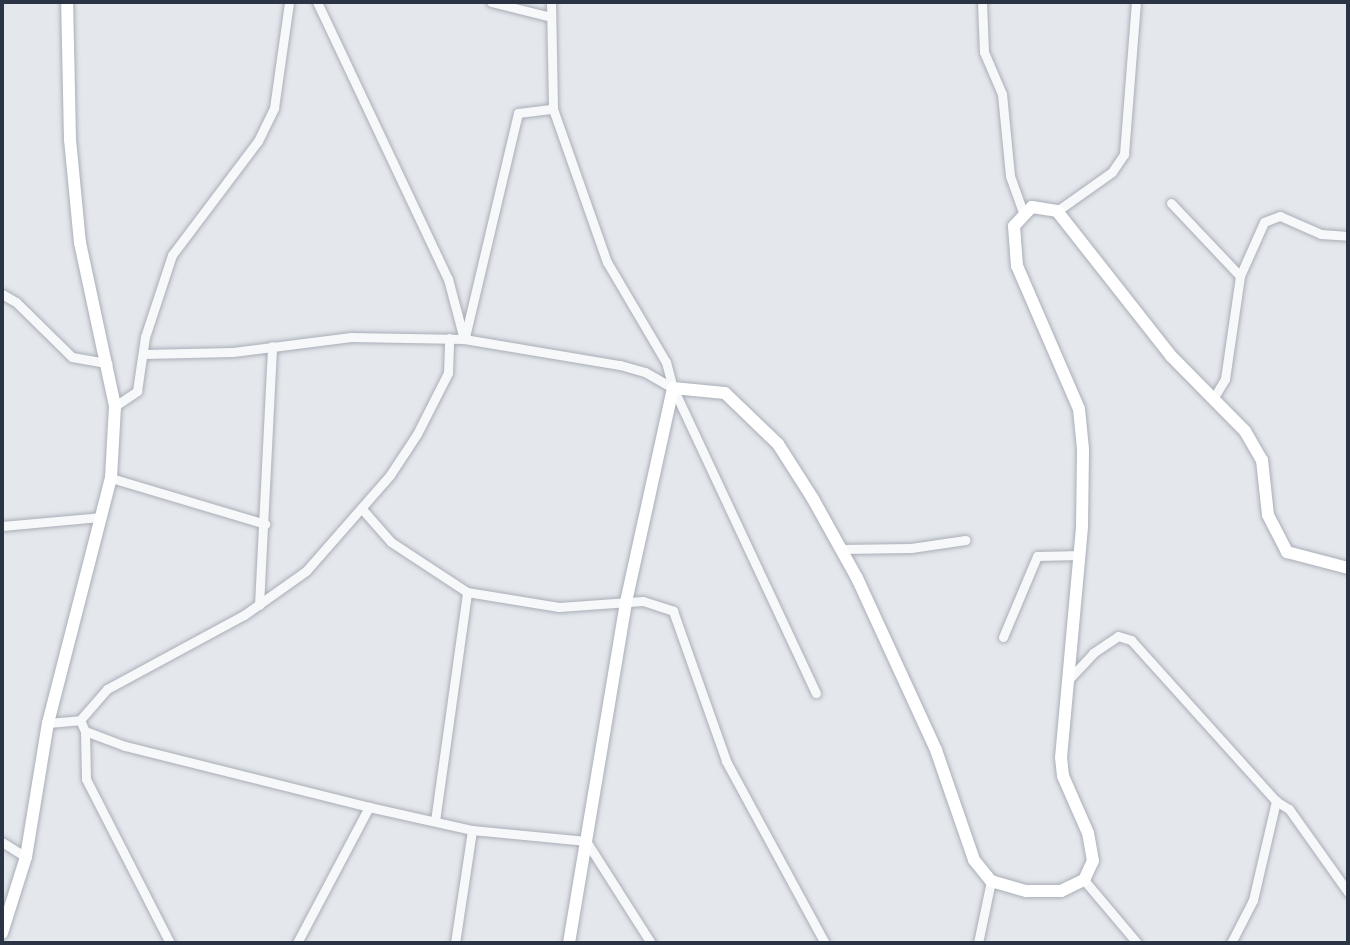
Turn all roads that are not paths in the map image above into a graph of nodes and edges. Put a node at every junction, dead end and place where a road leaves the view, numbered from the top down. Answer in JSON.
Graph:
{"nodes":[{"id":1,"x":66,"y":2,"type":"edge"},
{"id":2,"x":289,"y":2,"type":"edge"},
{"id":3,"x":317,"y":2,"type":"edge"},
{"id":4,"x":491,"y":2,"type":"edge"},
{"id":5,"x":551,"y":2,"type":"edge"},
{"id":6,"x":982,"y":2,"type":"edge"},
{"id":7,"x":1136,"y":2,"type":"edge"},
{"id":8,"x":551,"y":17,"type":"junction"},
{"id":9,"x":553,"y":109,"type":"junction"},
{"id":10,"x":1171,"y":203,"type":"dead end"},
{"id":11,"x":1057,"y":211,"type":"junction"},
{"id":12,"x":1024,"y":215,"type":"junction"},
{"id":13,"x":1348,"y":236,"type":"edge"},
{"id":14,"x":1240,"y":276,"type":"junction"},
{"id":15,"x":2,"y":294,"type":"edge"},
{"id":16,"x":449,"y":338,"type":"junction"},
{"id":17,"x":464,"y":339,"type":"junction"},
{"id":18,"x":272,"y":346,"type":"junction"},
{"id":19,"x":144,"y":354,"type":"junction"},
{"id":20,"x":107,"y":363,"type":"junction"},
{"id":21,"x":673,"y":388,"type":"junction"},
{"id":22,"x":1213,"y":399,"type":"junction"},
{"id":23,"x":115,"y":406,"type":"junction"},
{"id":24,"x":111,"y":478,"type":"junction"},
{"id":25,"x":362,"y":509,"type":"junction"},
{"id":26,"x":100,"y":517,"type":"junction"},
{"id":27,"x":265,"y":524,"type":"junction"},
{"id":28,"x":2,"y":526,"type":"edge"},
{"id":29,"x":965,"y":540,"type":"dead end"},
{"id":30,"x":841,"y":549,"type":"junction"},
{"id":31,"x":1080,"y":555,"type":"junction"},
{"id":32,"x":1348,"y":568,"type":"edge"},
{"id":33,"x":467,"y":592,"type":"junction"},
{"id":34,"x":626,"y":602,"type":"junction"},
{"id":35,"x":259,"y":605,"type":"junction"},
{"id":36,"x":1003,"y":637,"type":"dead end"},
{"id":37,"x":1071,"y":677,"type":"junction"},
{"id":38,"x":816,"y":693,"type":"dead end"},
{"id":39,"x":80,"y":720,"type":"junction"},
{"id":40,"x":48,"y":723,"type":"junction"},
{"id":41,"x":85,"y":731,"type":"junction"},
{"id":42,"x":1276,"y":802,"type":"junction"},
{"id":43,"x":369,"y":807,"type":"junction"},
{"id":44,"x":435,"y":821,"type":"junction"},
{"id":45,"x":472,"y":830,"type":"junction"},
{"id":46,"x":586,"y":841,"type":"junction"},
{"id":47,"x":2,"y":842,"type":"edge"},
{"id":48,"x":26,"y":857,"type":"junction"},
{"id":49,"x":1084,"y":880,"type":"junction"},
{"id":50,"x":991,"y":881,"type":"junction"},
{"id":51,"x":1348,"y":892,"type":"edge"},
{"id":52,"x":2,"y":933,"type":"edge"},
{"id":53,"x":170,"y":943,"type":"edge"},
{"id":54,"x":297,"y":943,"type":"edge"},
{"id":55,"x":456,"y":943,"type":"edge"},
{"id":56,"x":569,"y":943,"type":"edge"},
{"id":57,"x":651,"y":943,"type":"edge"},
{"id":58,"x":825,"y":943,"type":"edge"},
{"id":59,"x":978,"y":943,"type":"edge"},
{"id":60,"x":1137,"y":943,"type":"edge"},
{"id":61,"x":1231,"y":943,"type":"edge"}],
"edges":[{"from":1,"to":20,"type":"street"},
{"from":2,"to":19,"type":"street"},
{"from":3,"to":17,"type":"street"},
{"from":4,"to":8,"type":"street"},
{"from":5,"to":8,"type":"street"},
{"from":6,"to":12,"type":"street"},
{"from":7,"to":11,"type":"street"},
{"from":8,"to":9,"type":"street"},
{"from":9,"to":17,"type":"street"},
{"from":9,"to":21,"type":"street"},
{"from":10,"to":14,"type":"street"},
{"from":11,"to":12,"type":"street"},
{"from":11,"to":22,"type":"street"},
{"from":12,"to":31,"type":"street"},
{"from":13,"to":14,"type":"street"},
{"from":14,"to":22,"type":"street"},
{"from":15,"to":20,"type":"street"},
{"from":16,"to":17,"type":"street"},
{"from":16,"to":18,"type":"street"},
{"from":16,"to":25,"type":"street"},
{"from":17,"to":21,"type":"street"},
{"from":18,"to":19,"type":"street"},
{"from":18,"to":27,"type":"street"},
{"from":19,"to":23,"type":"street"},
{"from":20,"to":23,"type":"street"},
{"from":21,"to":30,"type":"street"},
{"from":21,"to":34,"type":"street"},
{"from":21,"to":38,"type":"street"},
{"from":22,"to":32,"type":"street"},
{"from":23,"to":24,"type":"street"},
{"from":24,"to":26,"type":"street"},
{"from":24,"to":27,"type":"street"},
{"from":25,"to":33,"type":"street"},
{"from":25,"to":35,"type":"street"},
{"from":26,"to":28,"type":"street"},
{"from":26,"to":40,"type":"street"},
{"from":27,"to":35,"type":"street"},
{"from":29,"to":30,"type":"street"},
{"from":30,"to":50,"type":"street"},
{"from":31,"to":36,"type":"street"},
{"from":31,"to":37,"type":"street"},
{"from":33,"to":34,"type":"street"},
{"from":33,"to":44,"type":"street"},
{"from":34,"to":46,"type":"street"},
{"from":34,"to":58,"type":"street"},
{"from":35,"to":39,"type":"street"},
{"from":37,"to":42,"type":"street"},
{"from":37,"to":49,"type":"street"},
{"from":39,"to":40,"type":"street"},
{"from":39,"to":41,"type":"street"},
{"from":40,"to":48,"type":"street"},
{"from":41,"to":43,"type":"street"},
{"from":41,"to":53,"type":"street"},
{"from":42,"to":51,"type":"street"},
{"from":42,"to":61,"type":"street"},
{"from":43,"to":44,"type":"street"},
{"from":43,"to":54,"type":"street"},
{"from":44,"to":45,"type":"street"},
{"from":45,"to":46,"type":"street"},
{"from":45,"to":55,"type":"street"},
{"from":46,"to":56,"type":"street"},
{"from":46,"to":57,"type":"street"},
{"from":47,"to":48,"type":"street"},
{"from":48,"to":52,"type":"street"},
{"from":49,"to":50,"type":"street"},
{"from":49,"to":60,"type":"street"},
{"from":50,"to":59,"type":"street"}]}
